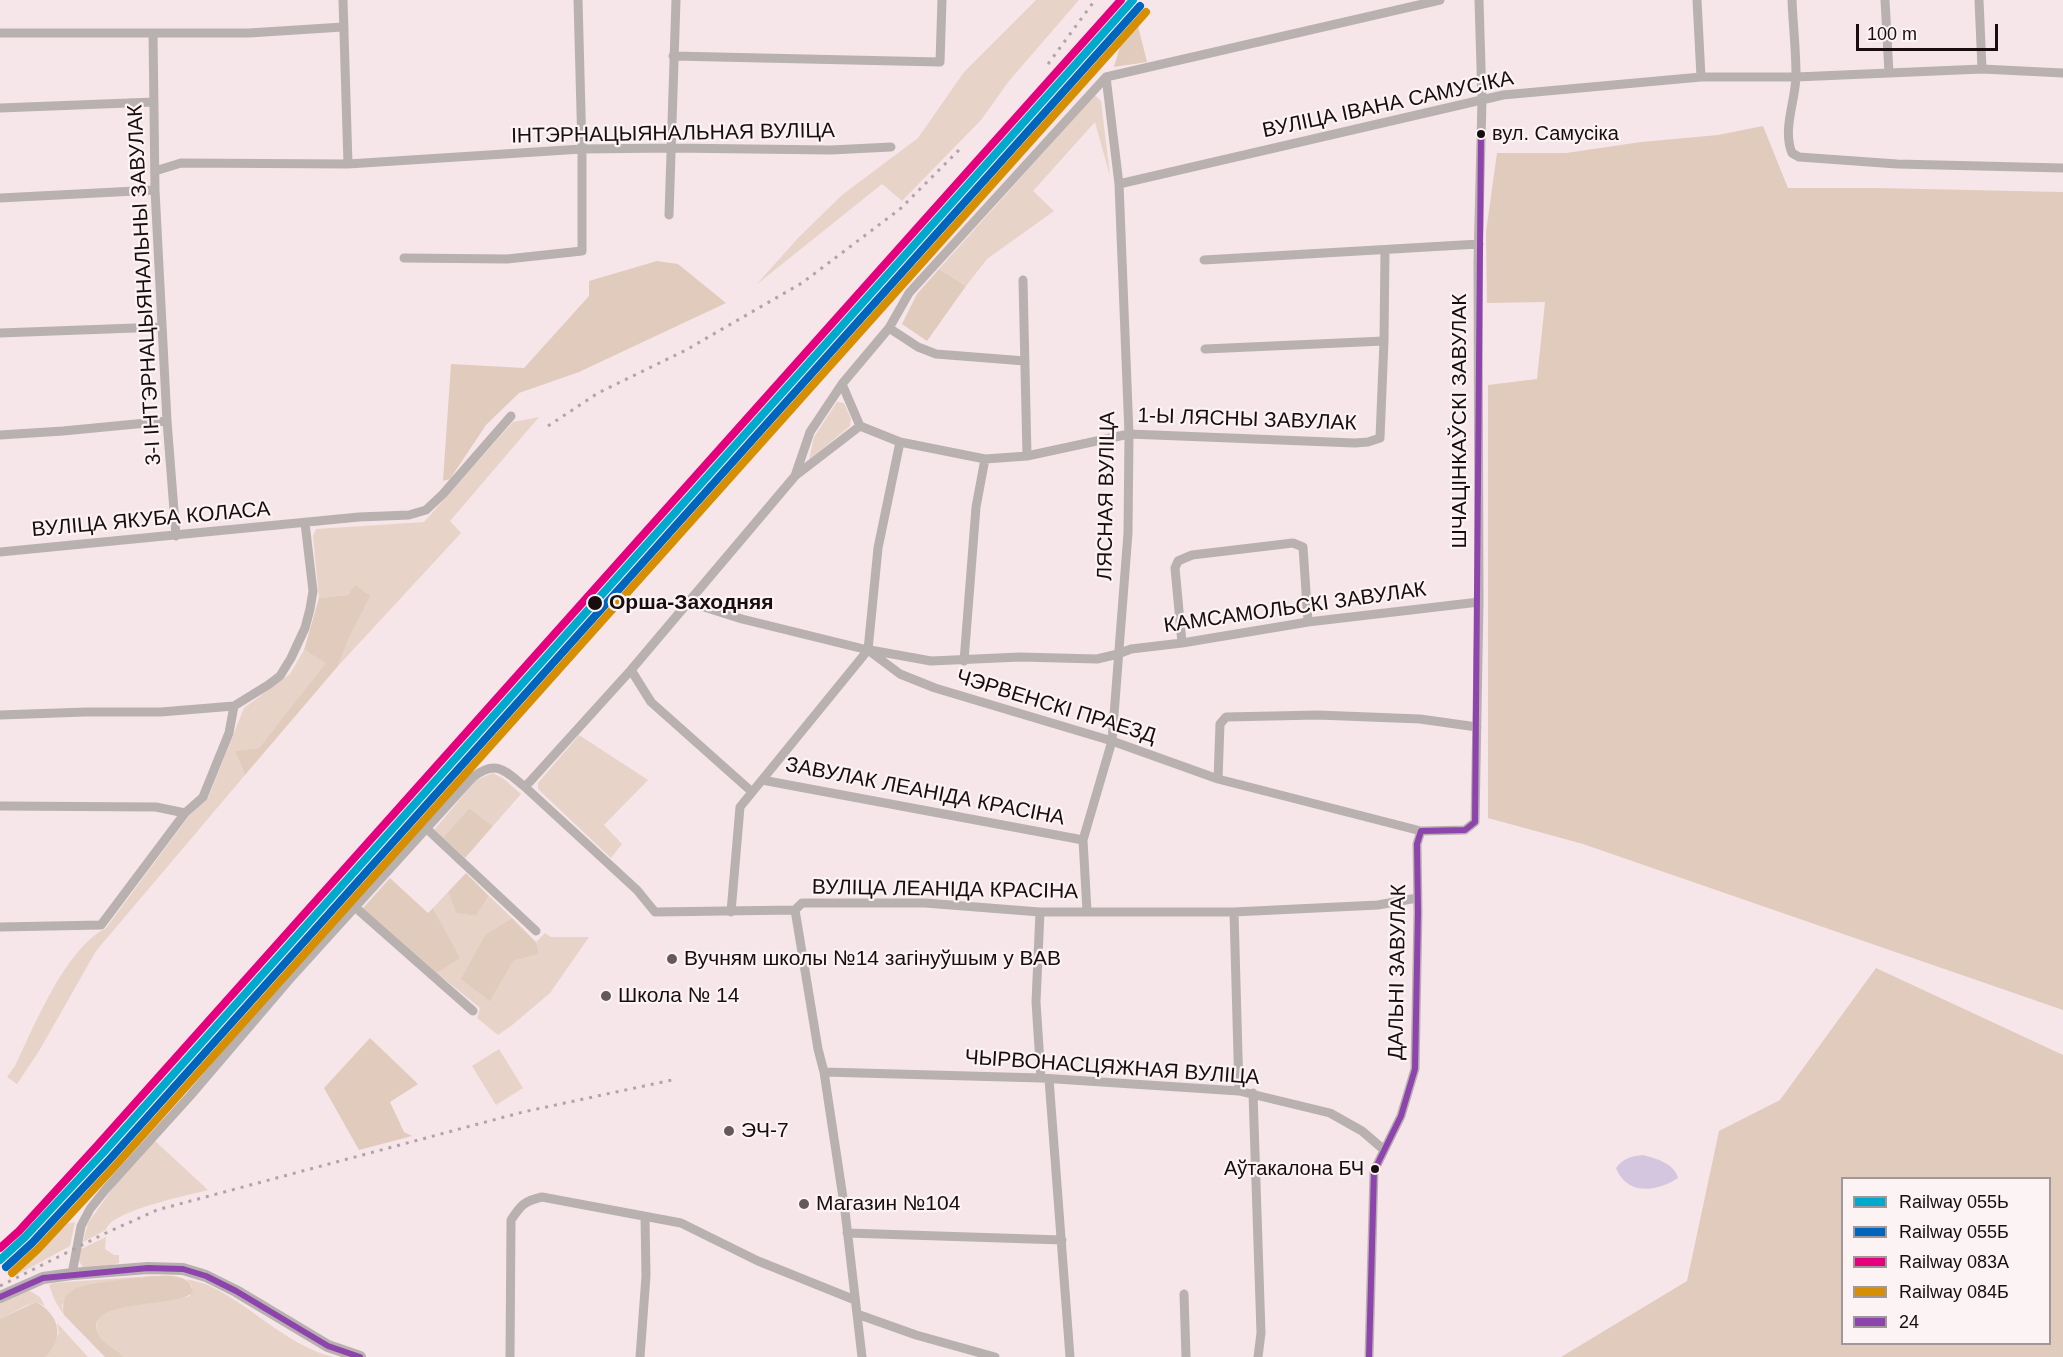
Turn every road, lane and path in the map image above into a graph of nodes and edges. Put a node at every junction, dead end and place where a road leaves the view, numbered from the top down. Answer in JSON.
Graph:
{"nodes":[{"id":1,"x":343,"y":0,"type":"edge"},
{"id":2,"x":578,"y":0,"type":"edge"},
{"id":3,"x":676,"y":0,"type":"edge"},
{"id":4,"x":942,"y":0,"type":"edge"},
{"id":5,"x":1440,"y":0,"type":"edge"},
{"id":6,"x":1479,"y":0,"type":"edge"},
{"id":7,"x":1697,"y":0,"type":"edge"},
{"id":8,"x":1792,"y":0,"type":"edge"},
{"id":9,"x":1885,"y":0,"type":"edge"},
{"id":10,"x":1979,"y":0,"type":"edge"},
{"id":11,"x":343,"y":27,"type":"junction"},
{"id":12,"x":0,"y":33,"type":"edge"},
{"id":13,"x":153,"y":33,"type":"junction"},
{"id":14,"x":673,"y":56,"type":"junction"},
{"id":15,"x":1982,"y":69,"type":"junction"},
{"id":16,"x":1889,"y":73,"type":"junction"},
{"id":17,"x":2063,"y":73,"type":"edge"},
{"id":18,"x":1106,"y":77,"type":"junction"},
{"id":19,"x":1701,"y":77,"type":"junction"},
{"id":20,"x":1796,"y":77,"type":"junction"},
{"id":21,"x":1482,"y":100,"type":"junction"},
{"id":22,"x":154,"y":102,"type":"junction"},
{"id":23,"x":0,"y":108,"type":"edge"},
{"id":24,"x":671,"y":147,"type":"junction"},
{"id":25,"x":891,"y":147,"type":"dead end"},
{"id":26,"x":582,"y":148,"type":"junction"},
{"id":27,"x":348,"y":164,"type":"junction"},
{"id":28,"x":2063,"y":168,"type":"edge"},
{"id":29,"x":156,"y":171,"type":"junction"},
{"id":30,"x":1119,"y":184,"type":"junction"},
{"id":31,"x":155,"y":190,"type":"junction"},
{"id":32,"x":0,"y":198,"type":"edge"},
{"id":33,"x":669,"y":215,"type":"dead end"},
{"id":34,"x":1479,"y":244,"type":"junction"},
{"id":35,"x":1385,"y":250,"type":"junction"},
{"id":36,"x":404,"y":258,"type":"dead end"},
{"id":37,"x":1204,"y":260,"type":"dead end"},
{"id":38,"x":1023,"y":280,"type":"dead end"},
{"id":39,"x":162,"y":327,"type":"junction"},
{"id":40,"x":889,"y":328,"type":"junction"},
{"id":41,"x":0,"y":333,"type":"edge"},
{"id":42,"x":1384,"y":341,"type":"junction"},
{"id":43,"x":1205,"y":349,"type":"dead end"},
{"id":44,"x":1024,"y":361,"type":"junction"},
{"id":45,"x":842,"y":384,"type":"junction"},
{"id":46,"x":511,"y":416,"type":"dead end"},
{"id":47,"x":167,"y":421,"type":"junction"},
{"id":48,"x":860,"y":426,"type":"junction"},
{"id":49,"x":1129,"y":434,"type":"junction"},
{"id":50,"x":0,"y":435,"type":"edge"},
{"id":51,"x":900,"y":442,"type":"junction"},
{"id":52,"x":1027,"y":456,"type":"junction"},
{"id":53,"x":985,"y":459,"type":"junction"},
{"id":54,"x":795,"y":476,"type":"junction"},
{"id":55,"x":305,"y":523,"type":"junction"},
{"id":56,"x":176,"y":536,"type":"junction"},
{"id":57,"x":0,"y":552,"type":"edge"},
{"id":58,"x":688,"y":602,"type":"junction"},
{"id":59,"x":1479,"y":602,"type":"junction"},
{"id":60,"x":1308,"y":622,"type":"junction"},
{"id":61,"x":1182,"y":643,"type":"junction"},
{"id":62,"x":868,"y":650,"type":"junction"},
{"id":63,"x":1118,"y":654,"type":"junction"},
{"id":64,"x":964,"y":660,"type":"junction"},
{"id":65,"x":631,"y":670,"type":"junction"},
{"id":66,"x":234,"y":706,"type":"junction"},
{"id":67,"x":0,"y":716,"type":"edge"},
{"id":68,"x":1477,"y":727,"type":"junction"},
{"id":69,"x":1112,"y":741,"type":"junction"},
{"id":70,"x":1218,"y":778,"type":"junction"},
{"id":71,"x":762,"y":780,"type":"junction"},
{"id":72,"x":525,"y":787,"type":"junction"},
{"id":73,"x":751,"y":791,"type":"junction"},
{"id":74,"x":0,"y":806,"type":"edge"},
{"id":75,"x":185,"y":813,"type":"junction"},
{"id":76,"x":427,"y":829,"type":"junction"},
{"id":77,"x":1421,"y":831,"type":"junction"},
{"id":78,"x":1083,"y":840,"type":"junction"},
{"id":79,"x":1417,"y":898,"type":"junction"},
{"id":80,"x":355,"y":908,"type":"junction"},
{"id":81,"x":795,"y":910,"type":"junction"},
{"id":82,"x":1087,"y":911,"type":"junction"},
{"id":83,"x":731,"y":912,"type":"junction"},
{"id":84,"x":1040,"y":912,"type":"junction"},
{"id":85,"x":1234,"y":912,"type":"junction"},
{"id":86,"x":0,"y":927,"type":"edge"},
{"id":87,"x":536,"y":931,"type":"dead end"},
{"id":88,"x":473,"y":1011,"type":"dead end"},
{"id":89,"x":824,"y":1072,"type":"junction"},
{"id":90,"x":1045,"y":1078,"type":"junction"},
{"id":91,"x":1239,"y":1091,"type":"junction"},
{"id":92,"x":1253,"y":1093,"type":"junction"},
{"id":93,"x":1383,"y":1149,"type":"junction"},
{"id":94,"x":645,"y":1217,"type":"junction"},
{"id":95,"x":848,"y":1233,"type":"junction"},
{"id":96,"x":1062,"y":1240,"type":"junction"},
{"id":97,"x":72,"y":1274,"type":"junction"},
{"id":98,"x":1184,"y":1294,"type":"dead end"},
{"id":99,"x":0,"y":1297,"type":"edge"},
{"id":100,"x":855,"y":1300,"type":"junction"},
{"id":101,"x":857,"y":1314,"type":"junction"},
{"id":102,"x":360,"y":1357,"type":"edge"},
{"id":103,"x":510,"y":1357,"type":"edge"},
{"id":104,"x":640,"y":1357,"type":"edge"},
{"id":105,"x":862,"y":1357,"type":"edge"},
{"id":106,"x":995,"y":1357,"type":"edge"},
{"id":107,"x":1070,"y":1357,"type":"edge"},
{"id":108,"x":1186,"y":1357,"type":"edge"},
{"id":109,"x":1258,"y":1357,"type":"edge"},
{"id":110,"x":1369,"y":1357,"type":"edge"}],
"edges":[{"from":1,"to":11,"type":"street"},
{"from":2,"to":26,"type":"street"},
{"from":3,"to":14,"type":"street"},
{"from":4,"to":14,"type":"street"},
{"from":5,"to":18,"type":"street"},
{"from":6,"to":21,"type":"street","name":"ШЧАЦІНКАЎСКІ ЗАВУЛАК"},
{"from":7,"to":19,"type":"street"},
{"from":8,"to":20,"type":"street"},
{"from":9,"to":16,"type":"street"},
{"from":10,"to":15,"type":"street"},
{"from":11,"to":13,"type":"street"},
{"from":11,"to":27,"type":"street"},
{"from":12,"to":13,"type":"street"},
{"from":13,"to":22,"type":"street","name":"3-І ІНТЭРНАЦЫЯНАЛЬНЫ ЗАВУЛАК"},
{"from":14,"to":24,"type":"street"},
{"from":15,"to":16,"type":"street","name":"ВУЛІЦА ІВАНА САМУСІКА"},
{"from":15,"to":17,"type":"street","name":"ВУЛІЦА ІВАНА САМУСІКА"},
{"from":16,"to":20,"type":"street","name":"ВУЛІЦА ІВАНА САМУСІКА"},
{"from":18,"to":30,"type":"street","name":"ЛЯСНАЯ ВУЛІЦА"},
{"from":18,"to":40,"type":"street"},
{"from":19,"to":20,"type":"street","name":"ВУЛІЦА ІВАНА САМУСІКА"},
{"from":19,"to":21,"type":"street","name":"ВУЛІЦА ІВАНА САМУСІКА"},
{"from":20,"to":28,"type":"street"},
{"from":21,"to":30,"type":"street","name":"ВУЛІЦА ІВАНА САМУСІКА"},
{"from":21,"to":34,"type":"street","name":"ШЧАЦІНКАЎСКІ ЗАВУЛАК"},
{"from":22,"to":23,"type":"street"},
{"from":22,"to":29,"type":"street","name":"3-І ІНТЭРНАЦЫЯНАЛЬНЫ ЗАВУЛАК"},
{"from":24,"to":25,"type":"street","name":"ІНТЭРНАЦЫЯНАЛЬНАЯ ВУЛІЦА"},
{"from":24,"to":26,"type":"street","name":"ІНТЭРНАЦЫЯНАЛЬНАЯ ВУЛІЦА"},
{"from":24,"to":33,"type":"street"},
{"from":26,"to":27,"type":"street","name":"ІНТЭРНАЦЫЯНАЛЬНАЯ ВУЛІЦА"},
{"from":26,"to":36,"type":"street"},
{"from":27,"to":29,"type":"street","name":"ІНТЭРНАЦЫЯНАЛЬНАЯ ВУЛІЦА"},
{"from":29,"to":31,"type":"street","name":"3-І ІНТЭРНАЦЫЯНАЛЬНЫ ЗАВУЛАК"},
{"from":30,"to":49,"type":"street","name":"ЛЯСНАЯ ВУЛІЦА"},
{"from":31,"to":32,"type":"street"},
{"from":31,"to":39,"type":"street","name":"3-І ІНТЭРНАЦЫЯНАЛЬНЫ ЗАВУЛАК"},
{"from":34,"to":35,"type":"street"},
{"from":34,"to":59,"type":"street","name":"ШЧАЦІНКАЎСКІ ЗАВУЛАК"},
{"from":35,"to":37,"type":"street"},
{"from":35,"to":42,"type":"street"},
{"from":38,"to":44,"type":"street"},
{"from":39,"to":41,"type":"street"},
{"from":39,"to":47,"type":"street","name":"3-І ІНТЭРНАЦЫЯНАЛЬНЫ ЗАВУЛАК"},
{"from":40,"to":44,"type":"street"},
{"from":40,"to":45,"type":"street"},
{"from":42,"to":43,"type":"street"},
{"from":42,"to":49,"type":"street","name":"1-Ы ЛЯСНЫ ЗАВУЛАК"},
{"from":44,"to":52,"type":"street"},
{"from":45,"to":48,"type":"street"},
{"from":45,"to":54,"type":"street"},
{"from":46,"to":55,"type":"street","name":"ВУЛІЦА ЯКУБА КОЛАСА"},
{"from":47,"to":50,"type":"street"},
{"from":47,"to":56,"type":"street","name":"3-І ІНТЭРНАЦЫЯНАЛЬНЫ ЗАВУЛАК"},
{"from":48,"to":51,"type":"street","name":"1-Ы ЛЯСНЫ ЗАВУЛАК"},
{"from":48,"to":54,"type":"street"},
{"from":49,"to":52,"type":"street","name":"1-Ы ЛЯСНЫ ЗАВУЛАК"},
{"from":49,"to":63,"type":"street","name":"ЛЯСНАЯ ВУЛІЦА"},
{"from":51,"to":53,"type":"street","name":"1-Ы ЛЯСНЫ ЗАВУЛАК"},
{"from":51,"to":62,"type":"street"},
{"from":52,"to":53,"type":"street","name":"1-Ы ЛЯСНЫ ЗАВУЛАК"},
{"from":53,"to":64,"type":"street"},
{"from":54,"to":58,"type":"street"},
{"from":55,"to":56,"type":"street","name":"ВУЛІЦА ЯКУБА КОЛАСА"},
{"from":55,"to":66,"type":"street"},
{"from":56,"to":57,"type":"street","name":"ВУЛІЦА ЯКУБА КОЛАСА"},
{"from":58,"to":62,"type":"street","name":"ЧЭРВЕНСКІ ПРАЕЗД"},
{"from":58,"to":65,"type":"street"},
{"from":59,"to":60,"type":"street","name":"КАМСАМОЛЬСКІ ЗАВУЛАК"},
{"from":59,"to":68,"type":"street","name":"ШЧАЦІНКАЎСКІ ЗАВУЛАК"},
{"from":60,"to":61,"type":"street","name":"КАМСАМОЛЬСКІ ЗАВУЛАК"},
{"from":60,"to":61,"type":"street"},
{"from":61,"to":63,"type":"street","name":"КАМСАМОЛЬСКІ ЗАВУЛАК"},
{"from":62,"to":64,"type":"street","name":"КАМСАМОЛЬСКІ ЗАВУЛАК"},
{"from":62,"to":69,"type":"street","name":"ЧЭРВЕНСКІ ПРАЕЗД"},
{"from":62,"to":71,"type":"street","name":"ЗАВУЛАК ЛЕАНІДА КРАСІНА"},
{"from":63,"to":64,"type":"street","name":"КАМСАМОЛЬСКІ ЗАВУЛАК"},
{"from":63,"to":69,"type":"street","name":"ЛЯСНАЯ ВУЛІЦА"},
{"from":65,"to":72,"type":"street"},
{"from":65,"to":73,"type":"street"},
{"from":66,"to":67,"type":"street"},
{"from":66,"to":75,"type":"street"},
{"from":68,"to":70,"type":"street"},
{"from":68,"to":77,"type":"street","name":"ШЧАЦІНКАЎСКІ ЗАВУЛАК"},
{"from":69,"to":70,"type":"street","name":"ЧЭРВЕНСКІ ПРАЕЗД"},
{"from":69,"to":78,"type":"street","name":"ЛЯСНАЯ ВУЛІЦА"},
{"from":70,"to":77,"type":"street","name":"ЧЭРВЕНСКІ ПРАЕЗД"},
{"from":71,"to":73,"type":"street","name":"ЗАВУЛАК ЛЕАНІДА КРАСІНА"},
{"from":71,"to":78,"type":"street","name":"ЗАВУЛАК ЛЕАНІДА КРАСІНА"},
{"from":72,"to":76,"type":"street","name":"ВУЛІЦА ЛЕАНІДА КРАСІНА"},
{"from":72,"to":83,"type":"street","name":"ВУЛІЦА ЛЕАНІДА КРАСІНА"},
{"from":73,"to":83,"type":"street","name":"ЗАВУЛАК ЛЕАНІДА КРАСІНА"},
{"from":74,"to":75,"type":"street"},
{"from":75,"to":86,"type":"street"},
{"from":76,"to":80,"type":"street","name":"ВУЛІЦА ЛЕАНІДА КРАСІНА"},
{"from":76,"to":87,"type":"street"},
{"from":77,"to":79,"type":"street","name":"ДАЛЬНІ ЗАВУЛАК"},
{"from":78,"to":82,"type":"street","name":"ЛЯСНАЯ ВУЛІЦА"},
{"from":79,"to":85,"type":"street","name":"ВУЛІЦА ЛЕАНІДА КРАСІНА"},
{"from":79,"to":93,"type":"street","name":"ДАЛЬНІ ЗАВУЛАК"},
{"from":80,"to":88,"type":"street"},
{"from":80,"to":97,"type":"street","name":"ВУЛІЦА ЛЕАНІДА КРАСІНА"},
{"from":81,"to":83,"type":"street","name":"ВУЛІЦА ЛЕАНІДА КРАСІНА"},
{"from":81,"to":84,"type":"street","name":"ВУЛІЦА ЛЕАНІДА КРАСІНА"},
{"from":81,"to":89,"type":"street"},
{"from":82,"to":84,"type":"street","name":"ВУЛІЦА ЛЕАНІДА КРАСІНА"},
{"from":82,"to":85,"type":"street","name":"ВУЛІЦА ЛЕАНІДА КРАСІНА"},
{"from":84,"to":90,"type":"street"},
{"from":85,"to":91,"type":"street"},
{"from":89,"to":90,"type":"street","name":"ЧЫРВОНАСЦЯЖНАЯ ВУЛІЦА"},
{"from":89,"to":95,"type":"street"},
{"from":90,"to":91,"type":"street","name":"ЧЫРВОНАСЦЯЖНАЯ ВУЛІЦА"},
{"from":90,"to":96,"type":"street"},
{"from":91,"to":92,"type":"street","name":"ЧЫРВОНАСЦЯЖНАЯ ВУЛІЦА"},
{"from":92,"to":93,"type":"street","name":"ЧЫРВОНАСЦЯЖНАЯ ВУЛІЦА"},
{"from":92,"to":109,"type":"street"},
{"from":93,"to":110,"type":"street","name":"ДАЛЬНІ ЗАВУЛАК"},
{"from":94,"to":100,"type":"street"},
{"from":94,"to":103,"type":"street"},
{"from":94,"to":104,"type":"street"},
{"from":95,"to":96,"type":"street"},
{"from":95,"to":100,"type":"street"},
{"from":96,"to":107,"type":"street"},
{"from":97,"to":99,"type":"street"},
{"from":97,"to":102,"type":"street"},
{"from":98,"to":108,"type":"street"},
{"from":100,"to":101,"type":"street"},
{"from":101,"to":105,"type":"street"},
{"from":101,"to":106,"type":"street"}]}
